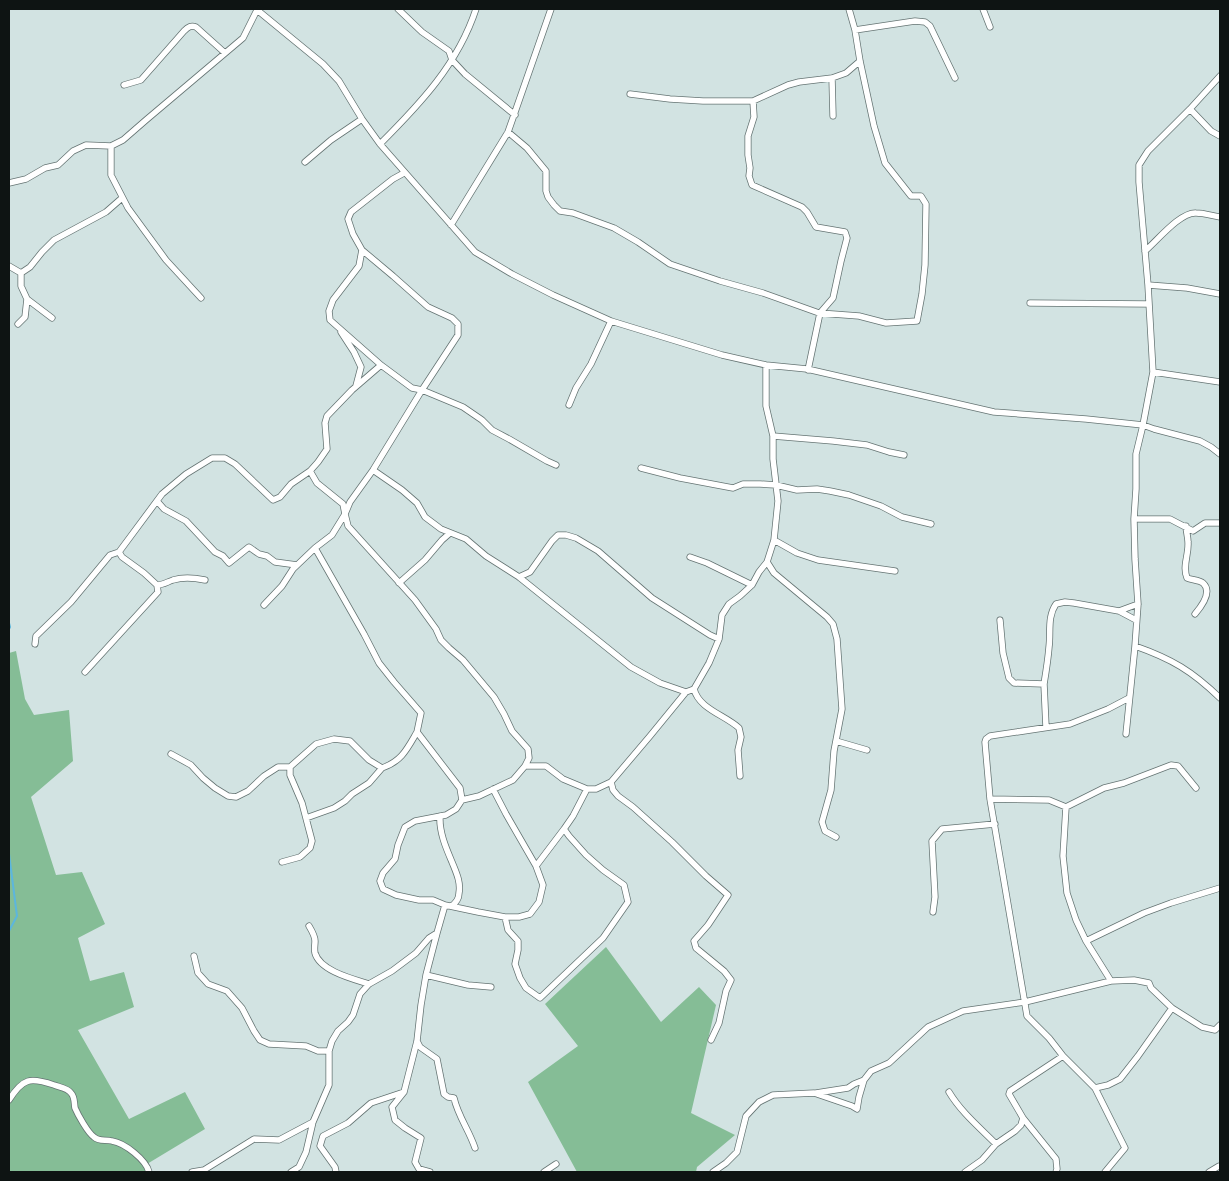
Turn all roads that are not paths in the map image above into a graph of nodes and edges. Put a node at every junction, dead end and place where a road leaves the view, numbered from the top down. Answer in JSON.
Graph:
{"nodes":[{"id":1,"x":256,"y":9,"type":"edge"},
{"id":2,"x":398,"y":9,"type":"edge"},
{"id":3,"x":476,"y":9,"type":"edge"},
{"id":4,"x":551,"y":9,"type":"edge"},
{"id":5,"x":849,"y":9,"type":"edge"},
{"id":6,"x":983,"y":9,"type":"edge"},
{"id":7,"x":990,"y":28,"type":"dead end"},
{"id":8,"x":855,"y":30,"type":"junction"},
{"id":9,"x":226,"y":54,"type":"junction"},
{"id":10,"x":452,"y":60,"type":"junction"},
{"id":11,"x":860,"y":61,"type":"junction"},
{"id":12,"x":1220,"y":76,"type":"edge"},
{"id":13,"x":832,"y":78,"type":"junction"},
{"id":14,"x":955,"y":78,"type":"dead end"},
{"id":15,"x":124,"y":85,"type":"dead end"},
{"id":16,"x":630,"y":94,"type":"dead end"},
{"id":17,"x":753,"y":101,"type":"junction"},
{"id":18,"x":1190,"y":109,"type":"junction"},
{"id":19,"x":515,"y":115,"type":"junction"},
{"id":20,"x":833,"y":116,"type":"dead end"},
{"id":21,"x":362,"y":119,"type":"junction"},
{"id":22,"x":508,"y":132,"type":"junction"},
{"id":23,"x":1220,"y":136,"type":"edge"},
{"id":24,"x":380,"y":144,"type":"junction"},
{"id":25,"x":110,"y":146,"type":"junction"},
{"id":26,"x":305,"y":162,"type":"dead end"},
{"id":27,"x":404,"y":173,"type":"junction"},
{"id":28,"x":9,"y":184,"type":"edge"},
{"id":29,"x":122,"y":198,"type":"junction"},
{"id":30,"x":1220,"y":217,"type":"edge"},
{"id":31,"x":451,"y":225,"type":"junction"},
{"id":32,"x":362,"y":250,"type":"junction"},
{"id":33,"x":1145,"y":251,"type":"junction"},
{"id":34,"x":9,"y":266,"type":"edge"},
{"id":35,"x":21,"y":273,"type":"junction"},
{"id":36,"x":1148,"y":284,"type":"junction"},
{"id":37,"x":1220,"y":294,"type":"edge"},
{"id":38,"x":201,"y":298,"type":"dead end"},
{"id":39,"x":27,"y":299,"type":"junction"},
{"id":40,"x":1030,"y":303,"type":"dead end"},
{"id":41,"x":1149,"y":304,"type":"junction"},
{"id":42,"x":820,"y":313,"type":"junction"},
{"id":43,"x":52,"y":318,"type":"dead end"},
{"id":44,"x":611,"y":321,"type":"junction"},
{"id":45,"x":18,"y":324,"type":"dead end"},
{"id":46,"x":338,"y":328,"type":"junction"},
{"id":47,"x":381,"y":365,"type":"junction"},
{"id":48,"x":766,"y":365,"type":"junction"},
{"id":49,"x":808,"y":370,"type":"junction"},
{"id":50,"x":1154,"y":372,"type":"junction"},
{"id":51,"x":1220,"y":382,"type":"edge"},
{"id":52,"x":356,"y":387,"type":"junction"},
{"id":53,"x":422,"y":390,"type":"junction"},
{"id":54,"x":569,"y":405,"type":"dead end"},
{"id":55,"x":1143,"y":425,"type":"junction"},
{"id":56,"x":773,"y":436,"type":"junction"},
{"id":57,"x":904,"y":454,"type":"dead end"},
{"id":58,"x":1220,"y":454,"type":"edge"},
{"id":59,"x":556,"y":465,"type":"dead end"},
{"id":60,"x":641,"y":468,"type":"dead end"},
{"id":61,"x":373,"y":470,"type":"junction"},
{"id":62,"x":310,"y":471,"type":"junction"},
{"id":63,"x":776,"y":485,"type":"junction"},
{"id":64,"x":157,"y":501,"type":"junction"},
{"id":65,"x":345,"y":514,"type":"junction"},
{"id":66,"x":1134,"y":518,"type":"junction"},
{"id":67,"x":1220,"y":523,"type":"edge"},
{"id":68,"x":931,"y":524,"type":"dead end"},
{"id":69,"x":1186,"y":526,"type":"junction"},
{"id":70,"x":450,"y":533,"type":"junction"},
{"id":71,"x":774,"y":540,"type":"junction"},
{"id":72,"x":315,"y":548,"type":"junction"},
{"id":73,"x":119,"y":552,"type":"junction"},
{"id":74,"x":690,"y":557,"type":"dead end"},
{"id":75,"x":766,"y":562,"type":"junction"},
{"id":76,"x":297,"y":565,"type":"junction"},
{"id":77,"x":895,"y":571,"type":"dead end"},
{"id":78,"x":519,"y":577,"type":"junction"},
{"id":79,"x":206,"y":580,"type":"dead end"},
{"id":80,"x":399,"y":582,"type":"junction"},
{"id":81,"x":157,"y":585,"type":"junction"},
{"id":82,"x":752,"y":585,"type":"junction"},
{"id":83,"x":1138,"y":604,"type":"junction"},
{"id":84,"x":264,"y":605,"type":"dead end"},
{"id":85,"x":1119,"y":611,"type":"junction"},
{"id":86,"x":1195,"y":614,"type":"dead end"},
{"id":87,"x":1000,"y":620,"type":"dead end"},
{"id":88,"x":1136,"y":620,"type":"junction"},
{"id":89,"x":719,"y":639,"type":"junction"},
{"id":90,"x":35,"y":644,"type":"dead end"},
{"id":91,"x":1135,"y":646,"type":"junction"},
{"id":92,"x":86,"y":672,"type":"dead end"},
{"id":93,"x":1044,"y":684,"type":"junction"},
{"id":94,"x":694,"y":689,"type":"junction"},
{"id":95,"x":686,"y":692,"type":"junction"},
{"id":96,"x":1129,"y":698,"type":"junction"},
{"id":97,"x":1220,"y":698,"type":"edge"},
{"id":98,"x":1046,"y":727,"type":"junction"},
{"id":99,"x":417,"y":732,"type":"junction"},
{"id":100,"x":1126,"y":734,"type":"dead end"},
{"id":101,"x":836,"y":742,"type":"junction"},
{"id":102,"x":867,"y":750,"type":"dead end"},
{"id":103,"x":171,"y":754,"type":"dead end"},
{"id":104,"x":525,"y":766,"type":"junction"},
{"id":105,"x":290,"y":767,"type":"junction"},
{"id":106,"x":382,"y":768,"type":"junction"},
{"id":107,"x":740,"y":776,"type":"dead end"},
{"id":108,"x":610,"y":782,"type":"junction"},
{"id":109,"x":1196,"y":788,"type":"dead end"},
{"id":110,"x":493,"y":789,"type":"junction"},
{"id":111,"x":587,"y":789,"type":"junction"},
{"id":112,"x":990,"y":799,"type":"junction"},
{"id":113,"x":462,"y":800,"type":"junction"},
{"id":114,"x":1066,"y":808,"type":"junction"},
{"id":115,"x":440,"y":816,"type":"junction"},
{"id":116,"x":306,"y":818,"type":"junction"},
{"id":117,"x":995,"y":824,"type":"junction"},
{"id":118,"x":564,"y":829,"type":"junction"},
{"id":119,"x":836,"y":837,"type":"dead end"},
{"id":120,"x":282,"y":862,"type":"dead end"},
{"id":121,"x":536,"y":866,"type":"junction"},
{"id":122,"x":1220,"y":888,"type":"edge"},
{"id":123,"x":445,"y":905,"type":"junction"},
{"id":124,"x":452,"y":906,"type":"junction"},
{"id":125,"x":933,"y":912,"type":"dead end"},
{"id":126,"x":506,"y":917,"type":"junction"},
{"id":127,"x":309,"y":926,"type":"dead end"},
{"id":128,"x":437,"y":933,"type":"junction"},
{"id":129,"x":1086,"y":941,"type":"junction"},
{"id":130,"x":194,"y":956,"type":"dead end"},
{"id":131,"x":426,"y":975,"type":"junction"},
{"id":132,"x":1111,"y":981,"type":"junction"},
{"id":133,"x":369,"y":984,"type":"junction"},
{"id":134,"x":491,"y":987,"type":"dead end"},
{"id":135,"x":1025,"y":1002,"type":"junction"},
{"id":136,"x":1172,"y":1008,"type":"junction"},
{"id":137,"x":1220,"y":1025,"type":"edge"},
{"id":138,"x":711,"y":1040,"type":"dead end"},
{"id":139,"x":417,"y":1041,"type":"junction"},
{"id":140,"x":329,"y":1051,"type":"junction"},
{"id":141,"x":1063,"y":1056,"type":"junction"},
{"id":142,"x":864,"y":1080,"type":"junction"},
{"id":143,"x":1095,"y":1088,"type":"junction"},
{"id":144,"x":404,"y":1092,"type":"junction"},
{"id":145,"x":949,"y":1092,"type":"dead end"},
{"id":146,"x":814,"y":1093,"type":"junction"},
{"id":147,"x":9,"y":1100,"type":"edge"},
{"id":148,"x":1023,"y":1118,"type":"junction"},
{"id":149,"x":313,"y":1122,"type":"junction"},
{"id":150,"x":996,"y":1144,"type":"junction"},
{"id":151,"x":475,"y":1148,"type":"dead end"},
{"id":152,"x":556,"y":1164,"type":"dead end"},
{"id":153,"x":1220,"y":1166,"type":"edge"},
{"id":154,"x":149,"y":1172,"type":"edge"},
{"id":155,"x":192,"y":1172,"type":"edge"},
{"id":156,"x":291,"y":1172,"type":"edge"},
{"id":157,"x":336,"y":1172,"type":"edge"},
{"id":158,"x":430,"y":1172,"type":"edge"},
{"id":159,"x":544,"y":1172,"type":"edge"},
{"id":160,"x":713,"y":1172,"type":"edge"},
{"id":161,"x":964,"y":1172,"type":"edge"},
{"id":162,"x":1056,"y":1172,"type":"edge"},
{"id":163,"x":1105,"y":1172,"type":"edge"},
{"id":164,"x":1209,"y":1172,"type":"edge"}],
"edges":[{"from":1,"to":9,"type":"street"},
{"from":1,"to":21,"type":"street"},
{"from":2,"to":10,"type":"street"},
{"from":3,"to":10,"type":"street"},
{"from":4,"to":19,"type":"street"},
{"from":5,"to":8,"type":"street"},
{"from":6,"to":7,"type":"street"},
{"from":8,"to":11,"type":"street"},
{"from":8,"to":14,"type":"street"},
{"from":9,"to":15,"type":"street"},
{"from":9,"to":25,"type":"street"},
{"from":10,"to":19,"type":"street"},
{"from":10,"to":24,"type":"street"},
{"from":11,"to":13,"type":"street"},
{"from":11,"to":42,"type":"street"},
{"from":12,"to":18,"type":"street"},
{"from":13,"to":17,"type":"street"},
{"from":13,"to":20,"type":"street"},
{"from":16,"to":17,"type":"street"},
{"from":17,"to":42,"type":"street"},
{"from":18,"to":23,"type":"street"},
{"from":18,"to":33,"type":"street"},
{"from":19,"to":22,"type":"street"},
{"from":21,"to":24,"type":"street"},
{"from":21,"to":26,"type":"street"},
{"from":22,"to":31,"type":"street"},
{"from":22,"to":42,"type":"street"},
{"from":24,"to":27,"type":"street"},
{"from":25,"to":28,"type":"street"},
{"from":25,"to":29,"type":"street"},
{"from":27,"to":31,"type":"street"},
{"from":27,"to":32,"type":"street"},
{"from":29,"to":35,"type":"street"},
{"from":29,"to":38,"type":"street"},
{"from":30,"to":33,"type":"street"},
{"from":31,"to":44,"type":"street"},
{"from":32,"to":46,"type":"street"},
{"from":32,"to":53,"type":"street"},
{"from":33,"to":36,"type":"street"},
{"from":34,"to":35,"type":"street"},
{"from":35,"to":39,"type":"street"},
{"from":36,"to":37,"type":"street"},
{"from":36,"to":41,"type":"street"},
{"from":39,"to":43,"type":"street"},
{"from":39,"to":45,"type":"street"},
{"from":40,"to":41,"type":"street"},
{"from":41,"to":50,"type":"street"},
{"from":42,"to":49,"type":"street"},
{"from":44,"to":48,"type":"street"},
{"from":44,"to":54,"type":"street"},
{"from":46,"to":47,"type":"street"},
{"from":46,"to":52,"type":"street"},
{"from":47,"to":52,"type":"street"},
{"from":47,"to":53,"type":"street"},
{"from":48,"to":49,"type":"street"},
{"from":48,"to":56,"type":"street"},
{"from":49,"to":55,"type":"street"},
{"from":50,"to":51,"type":"street"},
{"from":50,"to":55,"type":"street"},
{"from":52,"to":62,"type":"street"},
{"from":53,"to":59,"type":"street"},
{"from":53,"to":61,"type":"street"},
{"from":55,"to":58,"type":"street"},
{"from":55,"to":66,"type":"street"},
{"from":56,"to":57,"type":"street"},
{"from":56,"to":63,"type":"street"},
{"from":60,"to":63,"type":"street"},
{"from":61,"to":65,"type":"street"},
{"from":61,"to":70,"type":"street"},
{"from":62,"to":64,"type":"street"},
{"from":62,"to":65,"type":"street"},
{"from":63,"to":68,"type":"street"},
{"from":63,"to":71,"type":"street"},
{"from":64,"to":73,"type":"street"},
{"from":64,"to":76,"type":"street"},
{"from":65,"to":72,"type":"street"},
{"from":65,"to":80,"type":"street"},
{"from":66,"to":69,"type":"street"},
{"from":66,"to":83,"type":"street"},
{"from":67,"to":69,"type":"street"},
{"from":69,"to":86,"type":"street"},
{"from":70,"to":78,"type":"street"},
{"from":70,"to":80,"type":"street"},
{"from":71,"to":75,"type":"street"},
{"from":71,"to":77,"type":"street"},
{"from":72,"to":76,"type":"street"},
{"from":72,"to":99,"type":"street"},
{"from":73,"to":81,"type":"street"},
{"from":73,"to":90,"type":"street"},
{"from":74,"to":82,"type":"street"},
{"from":75,"to":82,"type":"street"},
{"from":75,"to":101,"type":"street"},
{"from":76,"to":84,"type":"street"},
{"from":78,"to":89,"type":"street"},
{"from":78,"to":95,"type":"street"},
{"from":79,"to":81,"type":"street"},
{"from":80,"to":104,"type":"street"},
{"from":81,"to":92,"type":"street"},
{"from":82,"to":89,"type":"street"},
{"from":83,"to":85,"type":"street"},
{"from":83,"to":88,"type":"street"},
{"from":85,"to":88,"type":"street"},
{"from":85,"to":93,"type":"street"},
{"from":87,"to":93,"type":"street"},
{"from":88,"to":91,"type":"street"},
{"from":89,"to":94,"type":"street"},
{"from":91,"to":96,"type":"street"},
{"from":91,"to":97,"type":"street"},
{"from":93,"to":98,"type":"street"},
{"from":94,"to":95,"type":"street"},
{"from":94,"to":107,"type":"street"},
{"from":95,"to":108,"type":"street"},
{"from":96,"to":98,"type":"street"},
{"from":96,"to":100,"type":"street"},
{"from":98,"to":112,"type":"street"},
{"from":99,"to":106,"type":"street"},
{"from":99,"to":113,"type":"street"},
{"from":101,"to":102,"type":"street"},
{"from":101,"to":119,"type":"street"},
{"from":103,"to":105,"type":"street"},
{"from":104,"to":110,"type":"street"},
{"from":104,"to":111,"type":"street"},
{"from":105,"to":106,"type":"street"},
{"from":105,"to":116,"type":"street"},
{"from":106,"to":116,"type":"street"},
{"from":108,"to":111,"type":"street"},
{"from":108,"to":138,"type":"street"},
{"from":109,"to":114,"type":"street"},
{"from":110,"to":113,"type":"street"},
{"from":110,"to":121,"type":"street"},
{"from":111,"to":118,"type":"street"},
{"from":112,"to":114,"type":"street"},
{"from":112,"to":117,"type":"street"},
{"from":113,"to":115,"type":"street"},
{"from":114,"to":129,"type":"street"},
{"from":115,"to":123,"type":"street"},
{"from":115,"to":124,"type":"street"},
{"from":116,"to":120,"type":"street"},
{"from":117,"to":125,"type":"street"},
{"from":117,"to":135,"type":"street"},
{"from":118,"to":121,"type":"street"},
{"from":118,"to":126,"type":"street"},
{"from":121,"to":126,"type":"street"},
{"from":122,"to":129,"type":"street"},
{"from":123,"to":124,"type":"street"},
{"from":123,"to":128,"type":"street"},
{"from":124,"to":126,"type":"street"},
{"from":127,"to":133,"type":"street"},
{"from":128,"to":131,"type":"street"},
{"from":128,"to":133,"type":"street"},
{"from":129,"to":132,"type":"street"},
{"from":130,"to":140,"type":"street"},
{"from":131,"to":134,"type":"street"},
{"from":131,"to":139,"type":"street"},
{"from":132,"to":135,"type":"street"},
{"from":132,"to":136,"type":"street"},
{"from":133,"to":140,"type":"street"},
{"from":135,"to":141,"type":"street"},
{"from":135,"to":142,"type":"street"},
{"from":136,"to":137,"type":"street"},
{"from":136,"to":143,"type":"street"},
{"from":139,"to":144,"type":"street"},
{"from":139,"to":151,"type":"street"},
{"from":140,"to":149,"type":"street"},
{"from":141,"to":143,"type":"street"},
{"from":141,"to":148,"type":"street"},
{"from":142,"to":146,"type":"street"},
{"from":142,"to":146,"type":"street"},
{"from":143,"to":163,"type":"street"},
{"from":144,"to":157,"type":"street"},
{"from":144,"to":158,"type":"street"},
{"from":145,"to":150,"type":"street"},
{"from":146,"to":160,"type":"street"},
{"from":147,"to":154,"type":"street"},
{"from":148,"to":150,"type":"street"},
{"from":148,"to":162,"type":"street"},
{"from":149,"to":155,"type":"street"},
{"from":149,"to":156,"type":"street"},
{"from":150,"to":161,"type":"street"},
{"from":152,"to":159,"type":"street"},
{"from":153,"to":164,"type":"street"}]}
